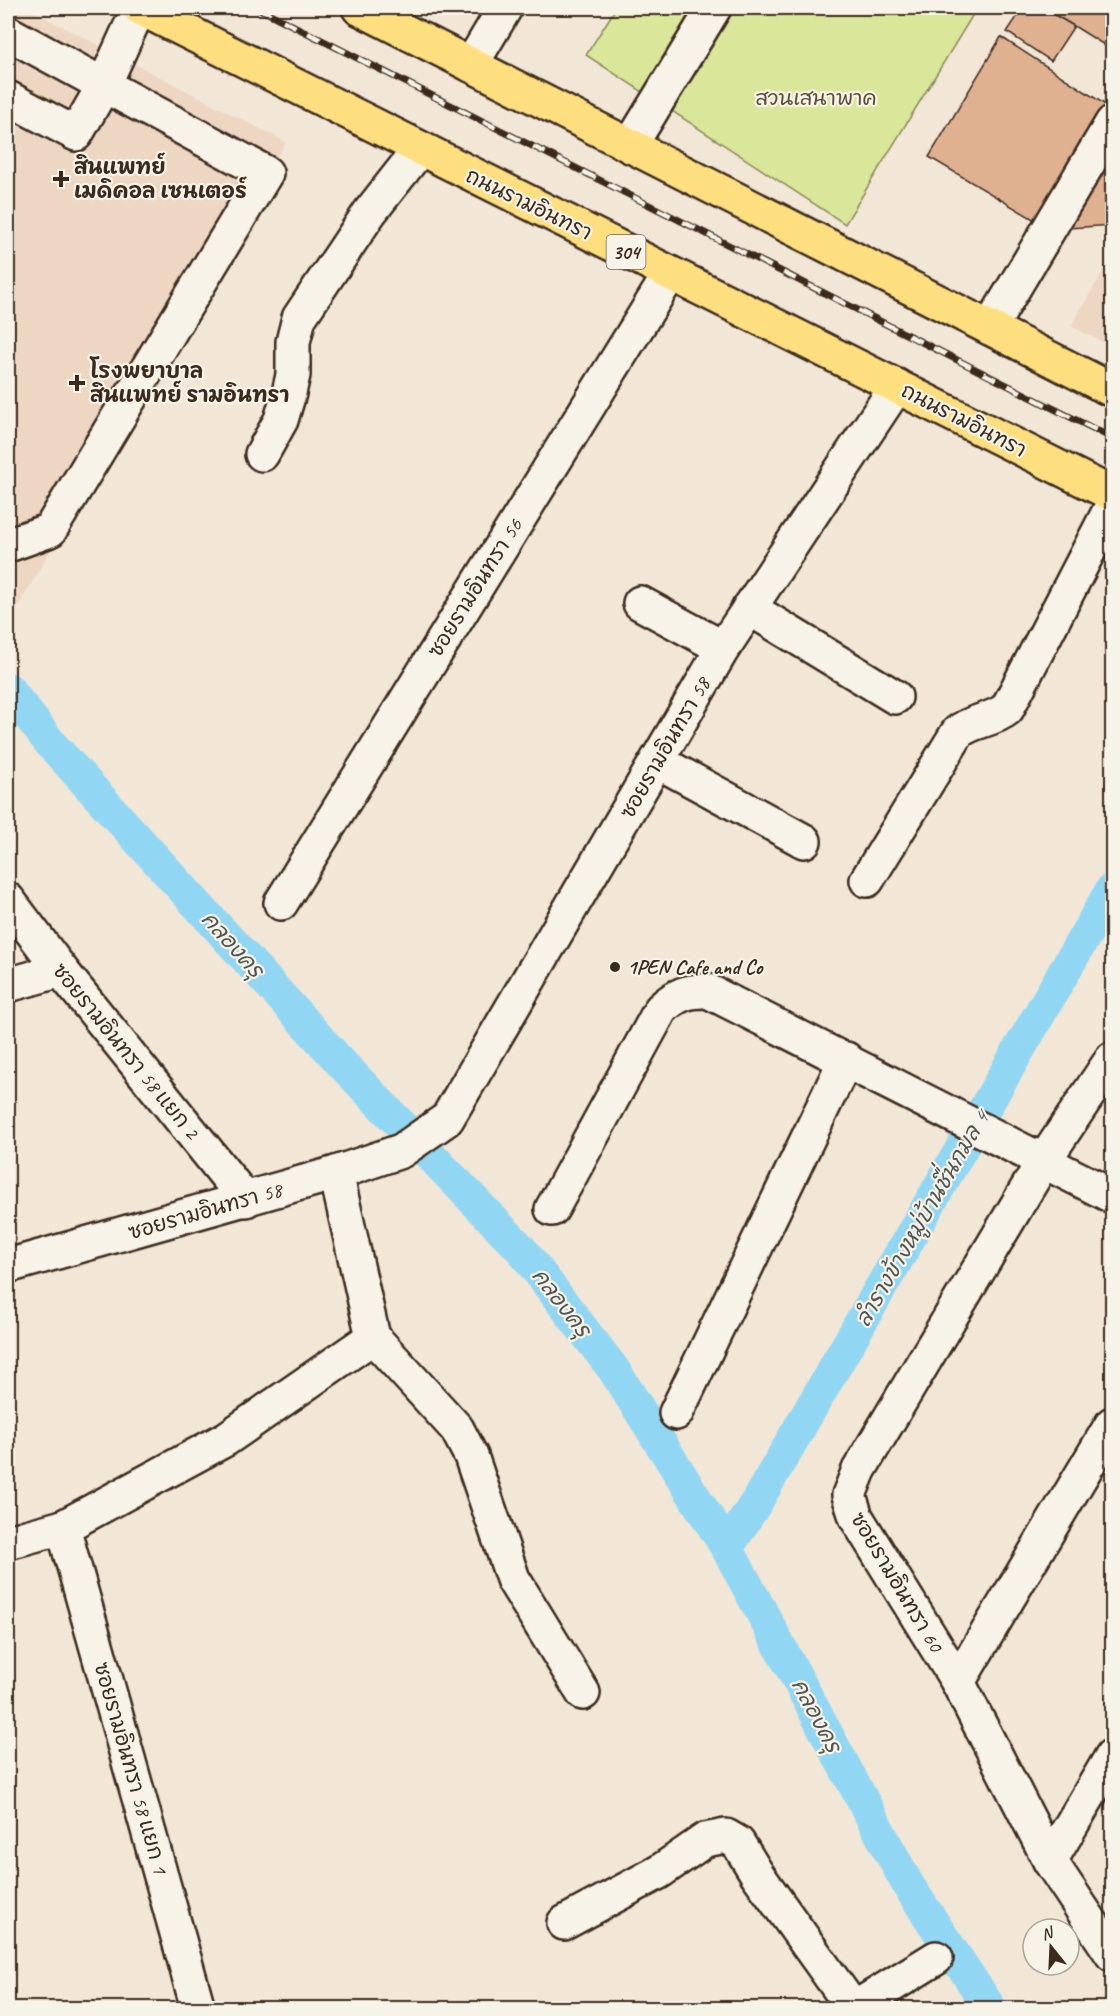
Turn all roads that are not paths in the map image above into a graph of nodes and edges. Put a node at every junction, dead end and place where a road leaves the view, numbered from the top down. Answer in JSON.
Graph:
{"nodes":[{"id":1,"x":140,"y":8,"type":"edge"},
{"id":2,"x":505,"y":8,"type":"edge"},
{"id":3,"x":714,"y":8,"type":"edge"},
{"id":4,"x":370,"y":10,"type":"edge"},
{"id":5,"x":8,"y":33,"type":"edge"},
{"id":6,"x":471,"y":65,"type":"junction"},
{"id":7,"x":104,"y":85,"type":"junction"},
{"id":8,"x":8,"y":98,"type":"edge"},
{"id":9,"x":1113,"y":123,"type":"edge"},
{"id":10,"x":630,"y":146,"type":"junction"},
{"id":11,"x":419,"y":150,"type":"junction"},
{"id":12,"x":670,"y":274,"type":"junction"},
{"id":13,"x":990,"y":328,"type":"junction"},
{"id":14,"x":897,"y":386,"type":"junction"},
{"id":15,"x":1113,"y":390,"type":"edge"},
{"id":16,"x":262,"y":454,"type":"dead end"},
{"id":17,"x":1113,"y":494,"type":"edge"},
{"id":18,"x":1113,"y":506,"type":"edge"},
{"id":19,"x":8,"y":545,"type":"edge"},
{"id":20,"x":640,"y":603,"type":"dead end"},
{"id":21,"x":749,"y":608,"type":"junction"},
{"id":22,"x":723,"y":648,"type":"junction"},
{"id":23,"x":895,"y":696,"type":"dead end"},
{"id":24,"x":657,"y":760,"type":"junction"},
{"id":25,"x":804,"y":841,"type":"dead end"},
{"id":26,"x":867,"y":880,"type":"dead end"},
{"id":27,"x":8,"y":900,"type":"edge"},
{"id":28,"x":281,"y":903,"type":"dead end"},
{"id":29,"x":61,"y":970,"type":"junction"},
{"id":30,"x":8,"y":984,"type":"edge"},
{"id":31,"x":846,"y":1059,"type":"junction"},
{"id":32,"x":1113,"y":1059,"type":"edge"},
{"id":33,"x":1043,"y":1162,"type":"junction"},
{"id":34,"x":336,"y":1173,"type":"junction"},
{"id":35,"x":1113,"y":1196,"type":"edge"},
{"id":36,"x":246,"y":1200,"type":"junction"},
{"id":37,"x":552,"y":1209,"type":"dead end"},
{"id":38,"x":8,"y":1266,"type":"edge"},
{"id":39,"x":373,"y":1337,"type":"junction"},
{"id":40,"x":676,"y":1413,"type":"dead end"},
{"id":41,"x":1113,"y":1424,"type":"edge"},
{"id":42,"x":63,"y":1527,"type":"junction"},
{"id":43,"x":8,"y":1542,"type":"edge"},
{"id":44,"x":958,"y":1682,"type":"junction"},
{"id":45,"x":583,"y":1693,"type":"dead end"},
{"id":46,"x":1113,"y":1756,"type":"edge"},
{"id":47,"x":1050,"y":1861,"type":"junction"},
{"id":48,"x":564,"y":1923,"type":"dead end"},
{"id":49,"x":1113,"y":1954,"type":"edge"},
{"id":50,"x":936,"y":1958,"type":"dead end"},
{"id":51,"x":196,"y":2008,"type":"edge"},
{"id":52,"x":854,"y":2008,"type":"edge"}],
"edges":[{"from":1,"to":7,"type":"street"},
{"from":1,"to":11,"type":"main road","name":"ถนนรามอินทรา","number":"304"},
{"from":2,"to":6,"type":"street"},
{"from":3,"to":10,"type":"street"},
{"from":4,"to":6,"type":"main road"},
{"from":5,"to":7,"type":"street"},
{"from":6,"to":10,"type":"main road"},
{"from":7,"to":8,"type":"street"},
{"from":7,"to":19,"type":"street"},
{"from":9,"to":13,"type":"street"},
{"from":10,"to":13,"type":"main road"},
{"from":11,"to":12,"type":"main road","name":"ถนนรามอินทรา","number":"304"},
{"from":11,"to":16,"type":"street"},
{"from":12,"to":14,"type":"main road","name":"ถนนรามอินทรา","number":"304"},
{"from":12,"to":28,"type":"street","name":"ซอยรามอินทรา 56"},
{"from":13,"to":15,"type":"main road"},
{"from":14,"to":17,"type":"main road","name":"ถนนรามอินทรา","number":"304"},
{"from":14,"to":21,"type":"street","name":"ซอยรามอินทรา 58"},
{"from":18,"to":26,"type":"street"},
{"from":20,"to":22,"type":"street"},
{"from":21,"to":22,"type":"street","name":"ซอยรามอินทรา 58"},
{"from":21,"to":23,"type":"street"},
{"from":22,"to":24,"type":"street","name":"ซอยรามอินทรา 58"},
{"from":24,"to":25,"type":"street"},
{"from":24,"to":34,"type":"street","name":"ซอยรามอินทรา 58"},
{"from":27,"to":29,"type":"street","name":"ซอยรามอินทรา 58 แยก 2"},
{"from":29,"to":30,"type":"street"},
{"from":29,"to":36,"type":"street","name":"ซอยรามอินทรา 58 แยก 2"},
{"from":31,"to":33,"type":"street"},
{"from":31,"to":37,"type":"street"},
{"from":31,"to":40,"type":"street"},
{"from":32,"to":33,"type":"street","name":"ซอยรามอินทรา 60"},
{"from":33,"to":35,"type":"street"},
{"from":33,"to":44,"type":"street","name":"ซอยรามอินทรา 60"},
{"from":34,"to":36,"type":"street","name":"ซอยรามอินทรา 58"},
{"from":34,"to":39,"type":"street"},
{"from":36,"to":38,"type":"street","name":"ซอยรามอินทรา 58"},
{"from":39,"to":42,"type":"street"},
{"from":39,"to":45,"type":"street"},
{"from":41,"to":44,"type":"street"},
{"from":42,"to":43,"type":"street"},
{"from":42,"to":51,"type":"street","name":"ซอยรามอินทรา 58 แยก 1"},
{"from":44,"to":47,"type":"street","name":"ซอยรามอินทรา 60"},
{"from":46,"to":47,"type":"street"},
{"from":47,"to":49,"type":"street","name":"ซอยรามอินทรา 60"},
{"from":48,"to":52,"type":"street"},
{"from":50,"to":52,"type":"street"}]}
